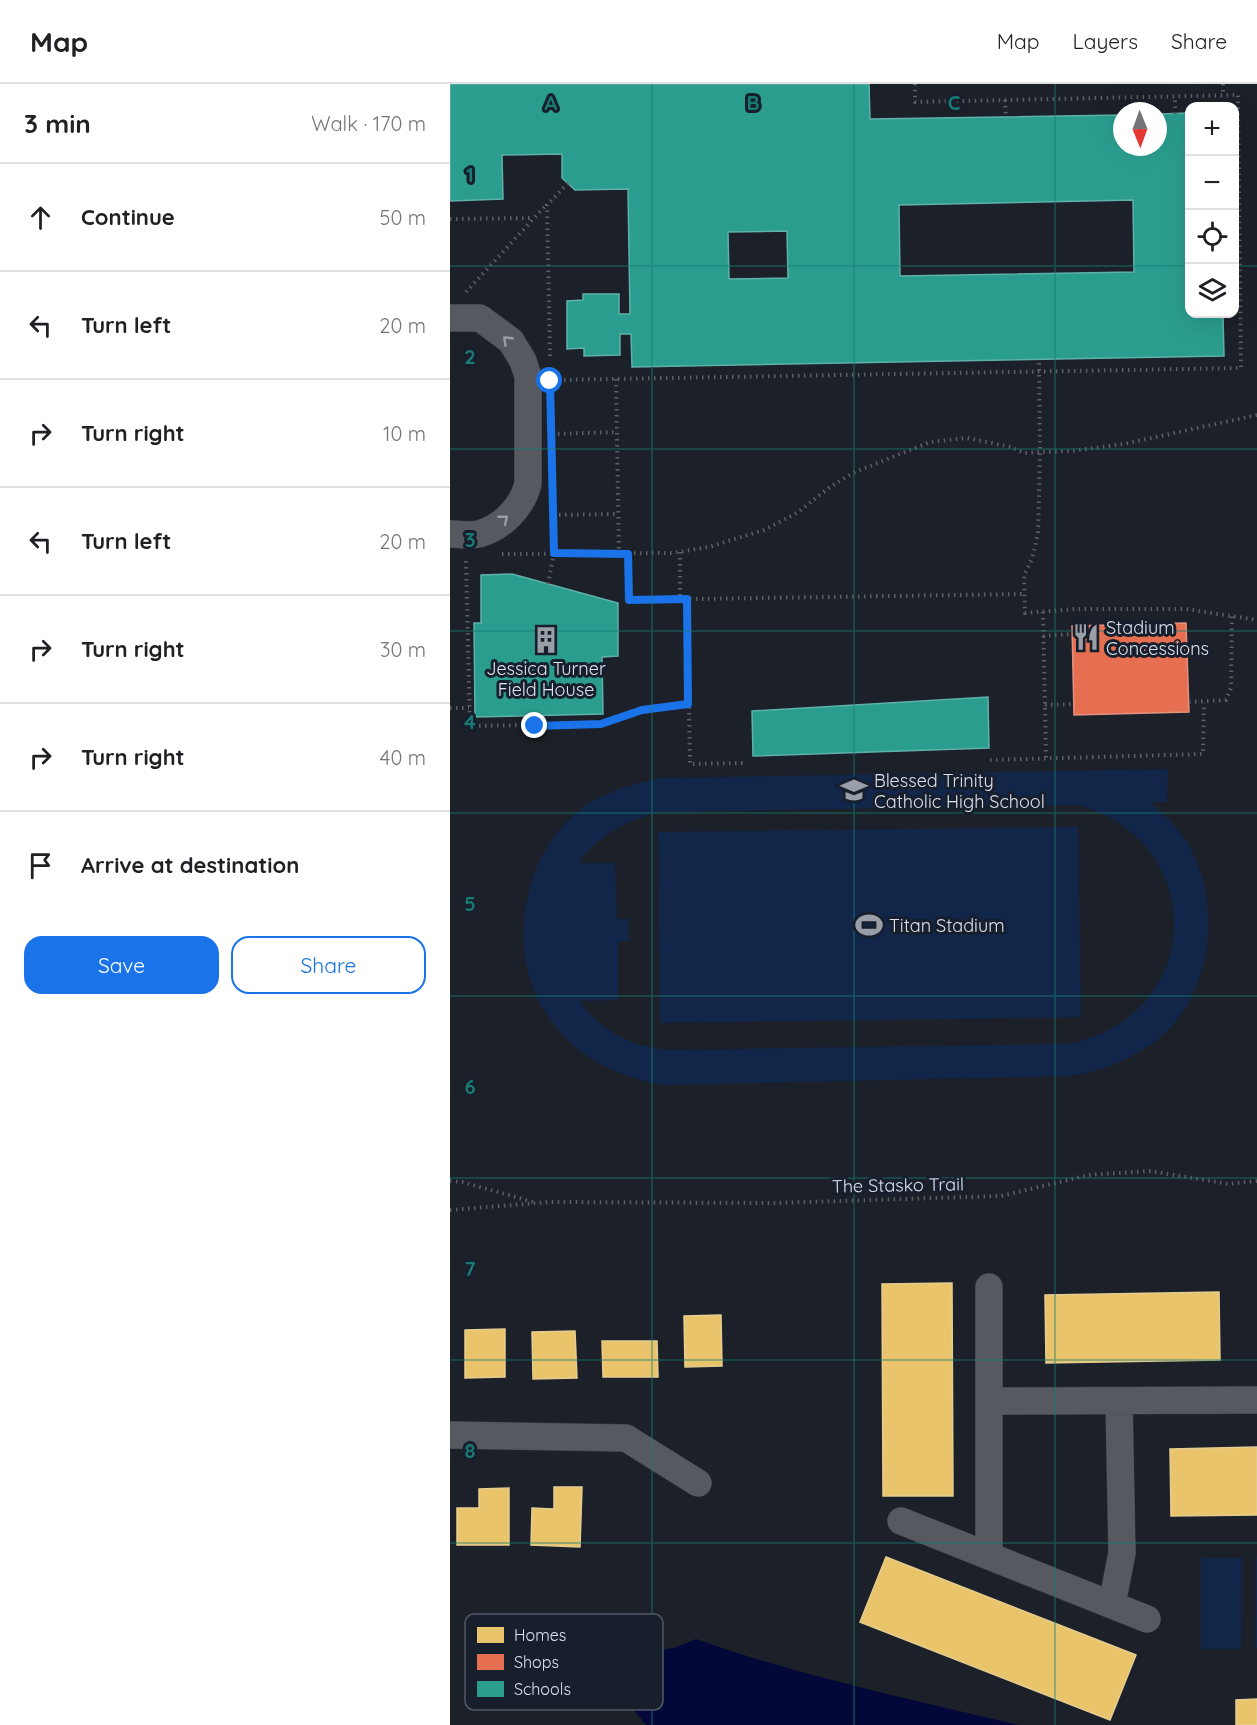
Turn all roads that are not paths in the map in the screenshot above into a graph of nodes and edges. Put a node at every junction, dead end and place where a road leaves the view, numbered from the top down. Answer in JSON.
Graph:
{"nodes":[{"id":1,"x":455,"y":308,"type":"edge"},
{"id":2,"x":458,"y":545,"type":"edge"},
{"id":3,"x":989,"y":1287,"type":"dead end"},
{"id":4,"x":1257,"y":1400,"type":"edge"},
{"id":5,"x":990,"y":1401,"type":"junction"},
{"id":6,"x":1119,"y":1401,"type":"junction"},
{"id":7,"x":450,"y":1435,"type":"edge"},
{"id":8,"x":698,"y":1483,"type":"dead end"},
{"id":9,"x":901,"y":1521,"type":"dead end"},
{"id":10,"x":989,"y":1555,"type":"junction"},
{"id":11,"x":1112,"y":1604,"type":"junction"},
{"id":12,"x":1147,"y":1619,"type":"dead end"}],
"edges":[{"from":2,"to":1,"type":"street","one_way":true},
{"from":3,"to":5,"type":"street"},
{"from":4,"to":6,"type":"street"},
{"from":5,"to":6,"type":"street"},
{"from":5,"to":10,"type":"street"},
{"from":6,"to":11,"type":"street"},
{"from":7,"to":8,"type":"street"},
{"from":9,"to":10,"type":"street"},
{"from":10,"to":11,"type":"street"},
{"from":11,"to":12,"type":"street"}]}
